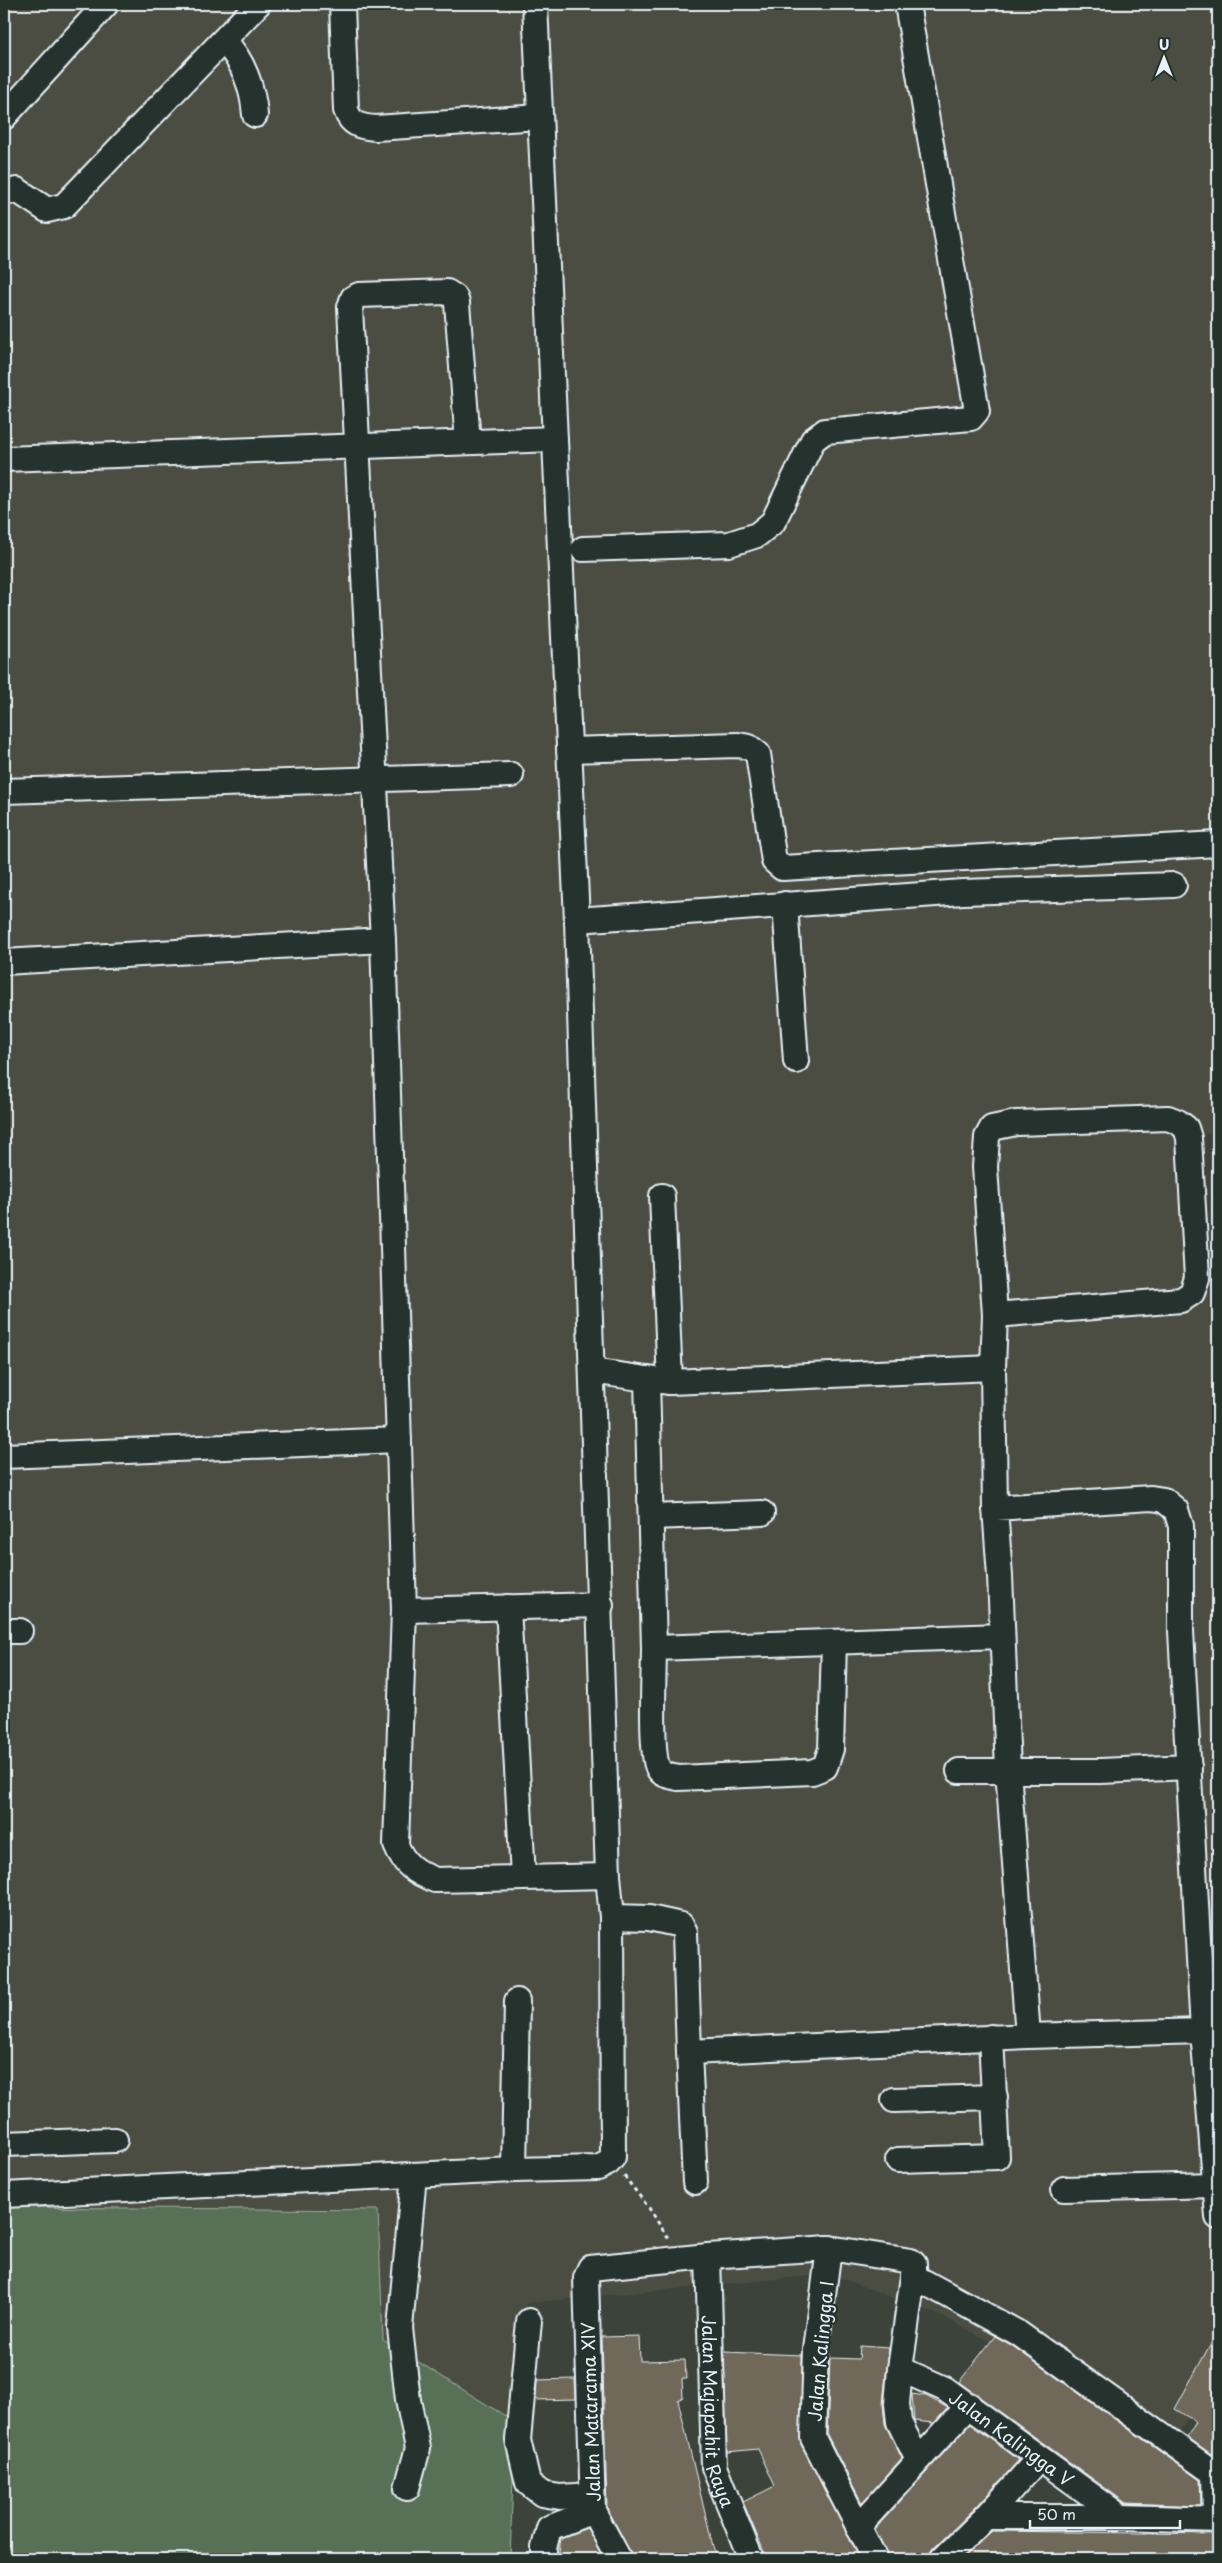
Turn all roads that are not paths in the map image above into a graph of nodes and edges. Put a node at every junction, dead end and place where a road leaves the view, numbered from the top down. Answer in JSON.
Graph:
{"nodes":[{"id":1,"x":106,"y":4,"type":"edge"},
{"id":2,"x":258,"y":4,"type":"edge"},
{"id":3,"x":342,"y":4,"type":"edge"},
{"id":4,"x":534,"y":4,"type":"edge"},
{"id":5,"x":907,"y":4,"type":"edge"},
{"id":6,"x":224,"y":41,"type":"junction"},
{"id":7,"x":255,"y":115,"type":"dead end"},
{"id":8,"x":4,"y":117,"type":"edge"},
{"id":9,"x":540,"y":117,"type":"junction"},
{"id":10,"x":10,"y":192,"type":"edge"},
{"id":11,"x":555,"y":439,"type":"junction"},
{"id":12,"x":468,"y":442,"type":"junction"},
{"id":13,"x":357,"y":446,"type":"junction"},
{"id":14,"x":4,"y":459,"type":"edge"},
{"id":15,"x":583,"y":549,"type":"dead end"},
{"id":16,"x":569,"y":750,"type":"junction"},
{"id":17,"x":511,"y":775,"type":"dead end"},
{"id":18,"x":374,"y":779,"type":"junction"},
{"id":19,"x":4,"y":792,"type":"edge"},
{"id":20,"x":1218,"y":844,"type":"edge"},
{"id":21,"x":1174,"y":884,"type":"dead end"},
{"id":22,"x":785,"y":904,"type":"junction"},
{"id":23,"x":577,"y":920,"type":"junction"},
{"id":24,"x":383,"y":940,"type":"junction"},
{"id":25,"x":4,"y":962,"type":"edge"},
{"id":26,"x":796,"y":1061,"type":"dead end"},
{"id":27,"x":662,"y":1196,"type":"dead end"},
{"id":28,"x":995,"y":1315,"type":"junction"},
{"id":29,"x":993,"y":1368,"type":"junction"},
{"id":30,"x":592,"y":1371,"type":"junction"},
{"id":31,"x":647,"y":1379,"type":"junction"},
{"id":32,"x":670,"y":1382,"type":"junction"},
{"id":33,"x":399,"y":1440,"type":"junction"},
{"id":34,"x":4,"y":1456,"type":"edge"},
{"id":35,"x":995,"y":1508,"type":"junction"},
{"id":36,"x":762,"y":1514,"type":"dead end"},
{"id":37,"x":651,"y":1517,"type":"junction"},
{"id":38,"x":601,"y":1605,"type":"junction"},
{"id":39,"x":508,"y":1607,"type":"junction"},
{"id":40,"x":404,"y":1610,"type":"junction"},
{"id":41,"x":1002,"y":1636,"type":"junction"},
{"id":42,"x":834,"y":1643,"type":"junction"},
{"id":43,"x":654,"y":1648,"type":"junction"},
{"id":44,"x":1189,"y":1767,"type":"junction"},
{"id":45,"x":1008,"y":1770,"type":"junction"},
{"id":46,"x":959,"y":1771,"type":"dead end"},
{"id":47,"x":608,"y":1876,"type":"junction"},
{"id":48,"x":523,"y":1877,"type":"junction"},
{"id":49,"x":612,"y":1917,"type":"junction"},
{"id":50,"x":517,"y":2001,"type":"dead end"},
{"id":51,"x":1208,"y":2024,"type":"edge"},
{"id":52,"x":1028,"y":2036,"type":"junction"},
{"id":53,"x":991,"y":2038,"type":"junction"},
{"id":54,"x":689,"y":2052,"type":"junction"},
{"id":55,"x":995,"y":2097,"type":"junction"},
{"id":56,"x":894,"y":2100,"type":"dead end"},
{"id":57,"x":115,"y":2140,"type":"dead end"},
{"id":58,"x":4,"y":2144,"type":"edge"},
{"id":59,"x":1215,"y":2157,"type":"edge"},
{"id":60,"x":898,"y":2160,"type":"dead end"},
{"id":61,"x":514,"y":2170,"type":"junction"},
{"id":62,"x":414,"y":2175,"type":"junction"},
{"id":63,"x":695,"y":2182,"type":"dead end"},
{"id":64,"x":1215,"y":2185,"type":"junction"},
{"id":65,"x":1064,"y":2189,"type":"dead end"},
{"id":66,"x":4,"y":2195,"type":"edge"},
{"id":67,"x":1218,"y":2217,"type":"edge"},
{"id":68,"x":829,"y":2248,"type":"junction"},
{"id":69,"x":708,"y":2256,"type":"junction"},
{"id":70,"x":913,"y":2276,"type":"junction"},
{"id":71,"x":529,"y":2321,"type":"dead end"},
{"id":72,"x":900,"y":2369,"type":"junction"},
{"id":73,"x":969,"y":2405,"type":"junction"},
{"id":74,"x":1039,"y":2458,"type":"junction"},
{"id":75,"x":918,"y":2460,"type":"junction"},
{"id":76,"x":1216,"y":2470,"type":"edge"},
{"id":77,"x":407,"y":2488,"type":"dead end"},
{"id":78,"x":592,"y":2503,"type":"junction"},
{"id":79,"x":1121,"y":2517,"type":"junction"},
{"id":80,"x":986,"y":2518,"type":"junction"},
{"id":81,"x":1216,"y":2520,"type":"edge"},
{"id":82,"x":858,"y":2527,"type":"junction"},
{"id":83,"x":544,"y":2559,"type":"edge"},
{"id":84,"x":619,"y":2559,"type":"edge"},
{"id":85,"x":751,"y":2559,"type":"edge"},
{"id":86,"x":875,"y":2559,"type":"edge"},
{"id":87,"x":943,"y":2559,"type":"edge"}],
"edges":[{"from":1,"to":8,"type":"street"},
{"from":2,"to":6,"type":"street"},
{"from":3,"to":9,"type":"street"},
{"from":4,"to":9,"type":"street"},
{"from":5,"to":15,"type":"street"},
{"from":6,"to":7,"type":"street"},
{"from":6,"to":10,"type":"street"},
{"from":9,"to":11,"type":"street"},
{"from":11,"to":12,"type":"street"},
{"from":11,"to":16,"type":"street"},
{"from":12,"to":13,"type":"street"},
{"from":12,"to":13,"type":"street"},
{"from":13,"to":14,"type":"street"},
{"from":13,"to":18,"type":"street"},
{"from":16,"to":20,"type":"street"},
{"from":16,"to":23,"type":"street"},
{"from":17,"to":18,"type":"street"},
{"from":18,"to":19,"type":"street"},
{"from":18,"to":24,"type":"street"},
{"from":21,"to":22,"type":"street"},
{"from":22,"to":23,"type":"street"},
{"from":22,"to":26,"type":"street"},
{"from":23,"to":30,"type":"street"},
{"from":24,"to":25,"type":"street"},
{"from":24,"to":33,"type":"street"},
{"from":27,"to":32,"type":"street"},
{"from":28,"to":28,"type":"street"},
{"from":28,"to":29,"type":"street"},
{"from":29,"to":32,"type":"street"},
{"from":29,"to":35,"type":"street"},
{"from":30,"to":31,"type":"street"},
{"from":30,"to":38,"type":"street"},
{"from":31,"to":32,"type":"street"},
{"from":31,"to":37,"type":"street"},
{"from":33,"to":34,"type":"street"},
{"from":33,"to":40,"type":"street"},
{"from":35,"to":41,"type":"street"},
{"from":35,"to":44,"type":"street"},
{"from":36,"to":37,"type":"street"},
{"from":37,"to":43,"type":"street"},
{"from":38,"to":39,"type":"street"},
{"from":38,"to":47,"type":"street"},
{"from":39,"to":40,"type":"street"},
{"from":39,"to":48,"type":"street"},
{"from":40,"to":48,"type":"street"},
{"from":41,"to":42,"type":"street"},
{"from":41,"to":45,"type":"street"},
{"from":42,"to":43,"type":"street"},
{"from":42,"to":43,"type":"street"},
{"from":44,"to":45,"type":"street"},
{"from":44,"to":51,"type":"street"},
{"from":45,"to":46,"type":"street"},
{"from":45,"to":52,"type":"street"},
{"from":47,"to":48,"type":"street"},
{"from":47,"to":49,"type":"street"},
{"from":49,"to":54,"type":"street"},
{"from":49,"to":61,"type":"street"},
{"from":50,"to":61,"type":"street"},
{"from":51,"to":52,"type":"street"},
{"from":51,"to":59,"type":"street"},
{"from":52,"to":53,"type":"street"},
{"from":53,"to":54,"type":"street"},
{"from":53,"to":55,"type":"street"},
{"from":54,"to":63,"type":"street"},
{"from":55,"to":56,"type":"street"},
{"from":55,"to":60,"type":"street"},
{"from":57,"to":58,"type":"street"},
{"from":59,"to":64,"type":"street"},
{"from":61,"to":62,"type":"street"},
{"from":62,"to":66,"type":"street"},
{"from":62,"to":77,"type":"street"},
{"from":64,"to":65,"type":"street"},
{"from":64,"to":67,"type":"street"},
{"from":68,"to":69,"type":"street"},
{"from":68,"to":70,"type":"street"},
{"from":68,"to":82,"type":"street","name":"Jalan Kalingga I"},
{"from":69,"to":78,"type":"street","name":"Jalan Matarama XIV"},
{"from":69,"to":85,"type":"street","name":"Jalan Majapahit Raya"},
{"from":70,"to":72,"type":"street"},
{"from":70,"to":76,"type":"street"},
{"from":71,"to":78,"type":"street"},
{"from":72,"to":73,"type":"street","name":"Jalan Kalingga V"},
{"from":72,"to":75,"type":"street"},
{"from":73,"to":74,"type":"street","name":"Jalan Kalingga V"},
{"from":73,"to":75,"type":"street"},
{"from":74,"to":79,"type":"street","name":"Jalan Kalingga V"},
{"from":74,"to":80,"type":"street"},
{"from":75,"to":82,"type":"street"},
{"from":76,"to":81,"type":"street"},
{"from":78,"to":83,"type":"street"},
{"from":78,"to":84,"type":"street","name":"Jalan Matarama XIV"},
{"from":79,"to":80,"type":"street"},
{"from":79,"to":81,"type":"street"},
{"from":80,"to":87,"type":"street"},
{"from":82,"to":86,"type":"street","name":"Jalan Kalingga I"}]}
